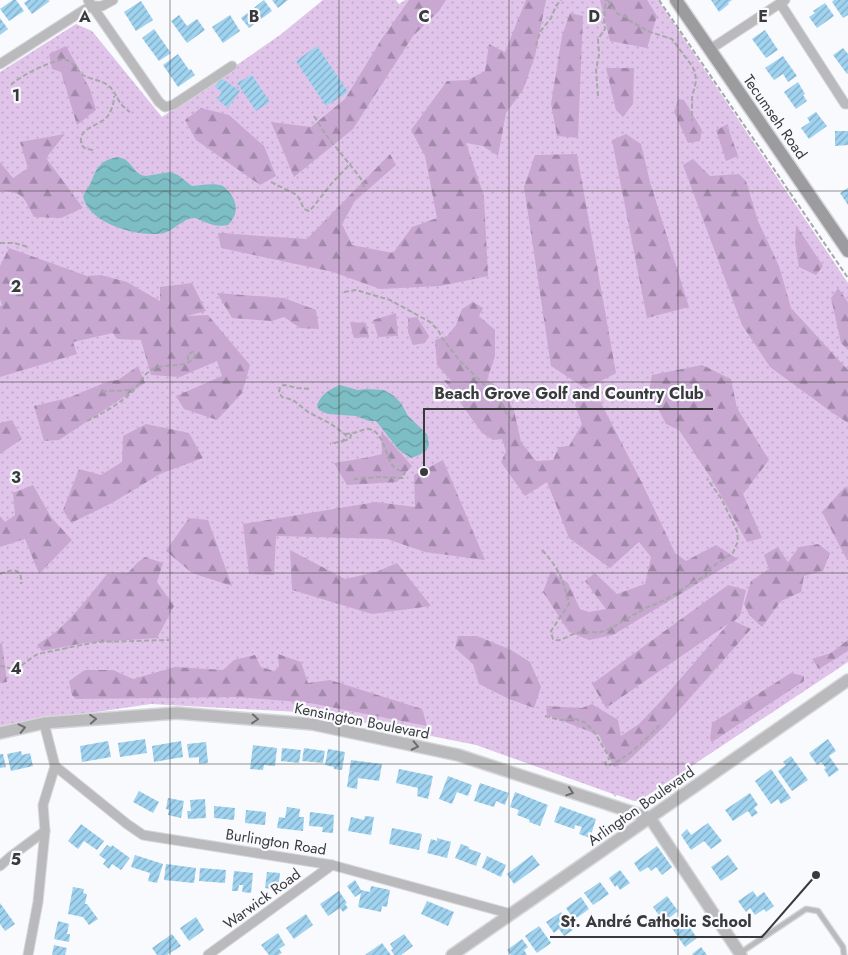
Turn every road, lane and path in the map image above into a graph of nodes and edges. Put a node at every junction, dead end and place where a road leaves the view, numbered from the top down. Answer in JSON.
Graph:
{"nodes":[{"id":1,"x":113,"y":0,"type":"edge"},
{"id":2,"x":556,"y":0,"type":"edge"},
{"id":3,"x":561,"y":0,"type":"edge"},
{"id":4,"x":607,"y":0,"type":"edge"},
{"id":5,"x":659,"y":0,"type":"edge"},
{"id":6,"x":676,"y":0,"type":"edge"},
{"id":7,"x":783,"y":2,"type":"edge"},
{"id":8,"x":90,"y":3,"type":"edge"},
{"id":9,"x":556,"y":6,"type":"junction"},
{"id":10,"x":536,"y":46,"type":"dead end"},
{"id":11,"x":709,"y":50,"type":"junction"},
{"id":12,"x":0,"y":64,"type":"edge"},
{"id":13,"x":232,"y":66,"type":"dead end"},
{"id":14,"x":11,"y":85,"type":"dead end"},
{"id":15,"x":114,"y":94,"type":"junction"},
{"id":16,"x":598,"y":96,"type":"dead end"},
{"id":17,"x":848,"y":104,"type":"edge"},
{"id":18,"x":130,"y":112,"type":"dead end"},
{"id":19,"x":314,"y":116,"type":"dead end"},
{"id":20,"x":692,"y":121,"type":"dead end"},
{"id":21,"x":93,"y":150,"type":"dead end"},
{"id":22,"x":351,"y":163,"type":"dead end"},
{"id":23,"x":271,"y":182,"type":"dead end"},
{"id":24,"x":364,"y":189,"type":"dead end"},
{"id":25,"x":0,"y":243,"type":"edge"},
{"id":26,"x":846,"y":243,"type":"edge"},
{"id":27,"x":28,"y":247,"type":"dead end"},
{"id":28,"x":848,"y":278,"type":"edge"},
{"id":29,"x":344,"y":292,"type":"dead end"},
{"id":30,"x":188,"y":362,"type":"dead end"},
{"id":31,"x":136,"y":388,"type":"junction"},
{"id":32,"x":309,"y":388,"type":"dead end"},
{"id":33,"x":102,"y":392,"type":"dead end"},
{"id":34,"x":511,"y":420,"type":"dead end"},
{"id":35,"x":87,"y":422,"type":"dead end"},
{"id":36,"x":345,"y":434,"type":"junction"},
{"id":37,"x":343,"y":441,"type":"junction"},
{"id":38,"x":330,"y":444,"type":"dead end"},
{"id":39,"x":354,"y":479,"type":"dead end"},
{"id":40,"x":707,"y":479,"type":"dead end"},
{"id":41,"x":542,"y":550,"type":"dead end"},
{"id":42,"x":0,"y":574,"type":"edge"},
{"id":43,"x":20,"y":584,"type":"dead end"},
{"id":44,"x":169,"y":640,"type":"dead end"},
{"id":45,"x":0,"y":666,"type":"edge"},
{"id":46,"x":848,"y":680,"type":"edge"},
{"id":47,"x":544,"y":716,"type":"dead end"},
{"id":48,"x":44,"y":723,"type":"junction"},
{"id":49,"x":660,"y":725,"type":"dead end"},
{"id":50,"x":0,"y":733,"type":"edge"},
{"id":51,"x":55,"y":766,"type":"junction"},
{"id":52,"x":650,"y":818,"type":"junction"},
{"id":53,"x":45,"y":831,"type":"junction"},
{"id":54,"x":0,"y":866,"type":"edge"},
{"id":55,"x":332,"y":866,"type":"junction"},
{"id":56,"x":510,"y":914,"type":"junction"},
{"id":57,"x":740,"y":954,"type":"edge"},
{"id":58,"x":28,"y":955,"type":"edge"},
{"id":59,"x":208,"y":955,"type":"edge"},
{"id":60,"x":452,"y":955,"type":"edge"},
{"id":61,"x":844,"y":955,"type":"edge"}],
"edges":[{"from":1,"to":8,"type":"street"},
{"from":2,"to":9,"type":"path"},
{"from":3,"to":9,"type":"path"},
{"from":4,"to":16,"type":"path"},
{"from":4,"to":20,"type":"path"},
{"from":5,"to":28,"type":"path"},
{"from":6,"to":11,"type":"main road","name":"Tecumseh Road"},
{"from":7,"to":11,"type":"street"},
{"from":7,"to":17,"type":"street"},
{"from":8,"to":12,"type":"street"},
{"from":8,"to":13,"type":"street"},
{"from":9,"to":10,"type":"path"},
{"from":11,"to":26,"type":"main road","name":"Tecumseh Road"},
{"from":14,"to":15,"type":"path"},
{"from":15,"to":18,"type":"path"},
{"from":15,"to":21,"type":"path"},
{"from":19,"to":24,"type":"path"},
{"from":22,"to":23,"type":"path"},
{"from":25,"to":27,"type":"path"},
{"from":29,"to":34,"type":"path"},
{"from":30,"to":31,"type":"path"},
{"from":31,"to":33,"type":"path"},
{"from":31,"to":35,"type":"path"},
{"from":32,"to":36,"type":"path"},
{"from":36,"to":37,"type":"path"},
{"from":36,"to":37,"type":"path"},
{"from":36,"to":39,"type":"path"},
{"from":37,"to":38,"type":"path"},
{"from":40,"to":41,"type":"path"},
{"from":42,"to":43,"type":"path"},
{"from":44,"to":45,"type":"path"},
{"from":46,"to":52,"type":"street","name":"Arlington Boulevard"},
{"from":47,"to":49,"type":"path"},
{"from":50,"to":48,"type":"street","name":"Kensington Boulevard","one_way":true},
{"from":48,"to":51,"type":"street"},
{"from":48,"to":52,"type":"street","name":"Kensington Boulevard","one_way":true},
{"from":51,"to":53,"type":"street"},
{"from":51,"to":55,"type":"street","name":"Burlington Road"},
{"from":52,"to":56,"type":"street","name":"Arlington Boulevard"},
{"from":52,"to":57,"type":"street"},
{"from":53,"to":54,"type":"street"},
{"from":53,"to":58,"type":"street"},
{"from":55,"to":56,"type":"street","name":"Burlington Road"},
{"from":55,"to":59,"type":"street","name":"Warwick Road"},
{"from":56,"to":60,"type":"street","name":"Arlington Boulevard"},
{"from":57,"to":61,"type":"lane"}]}
